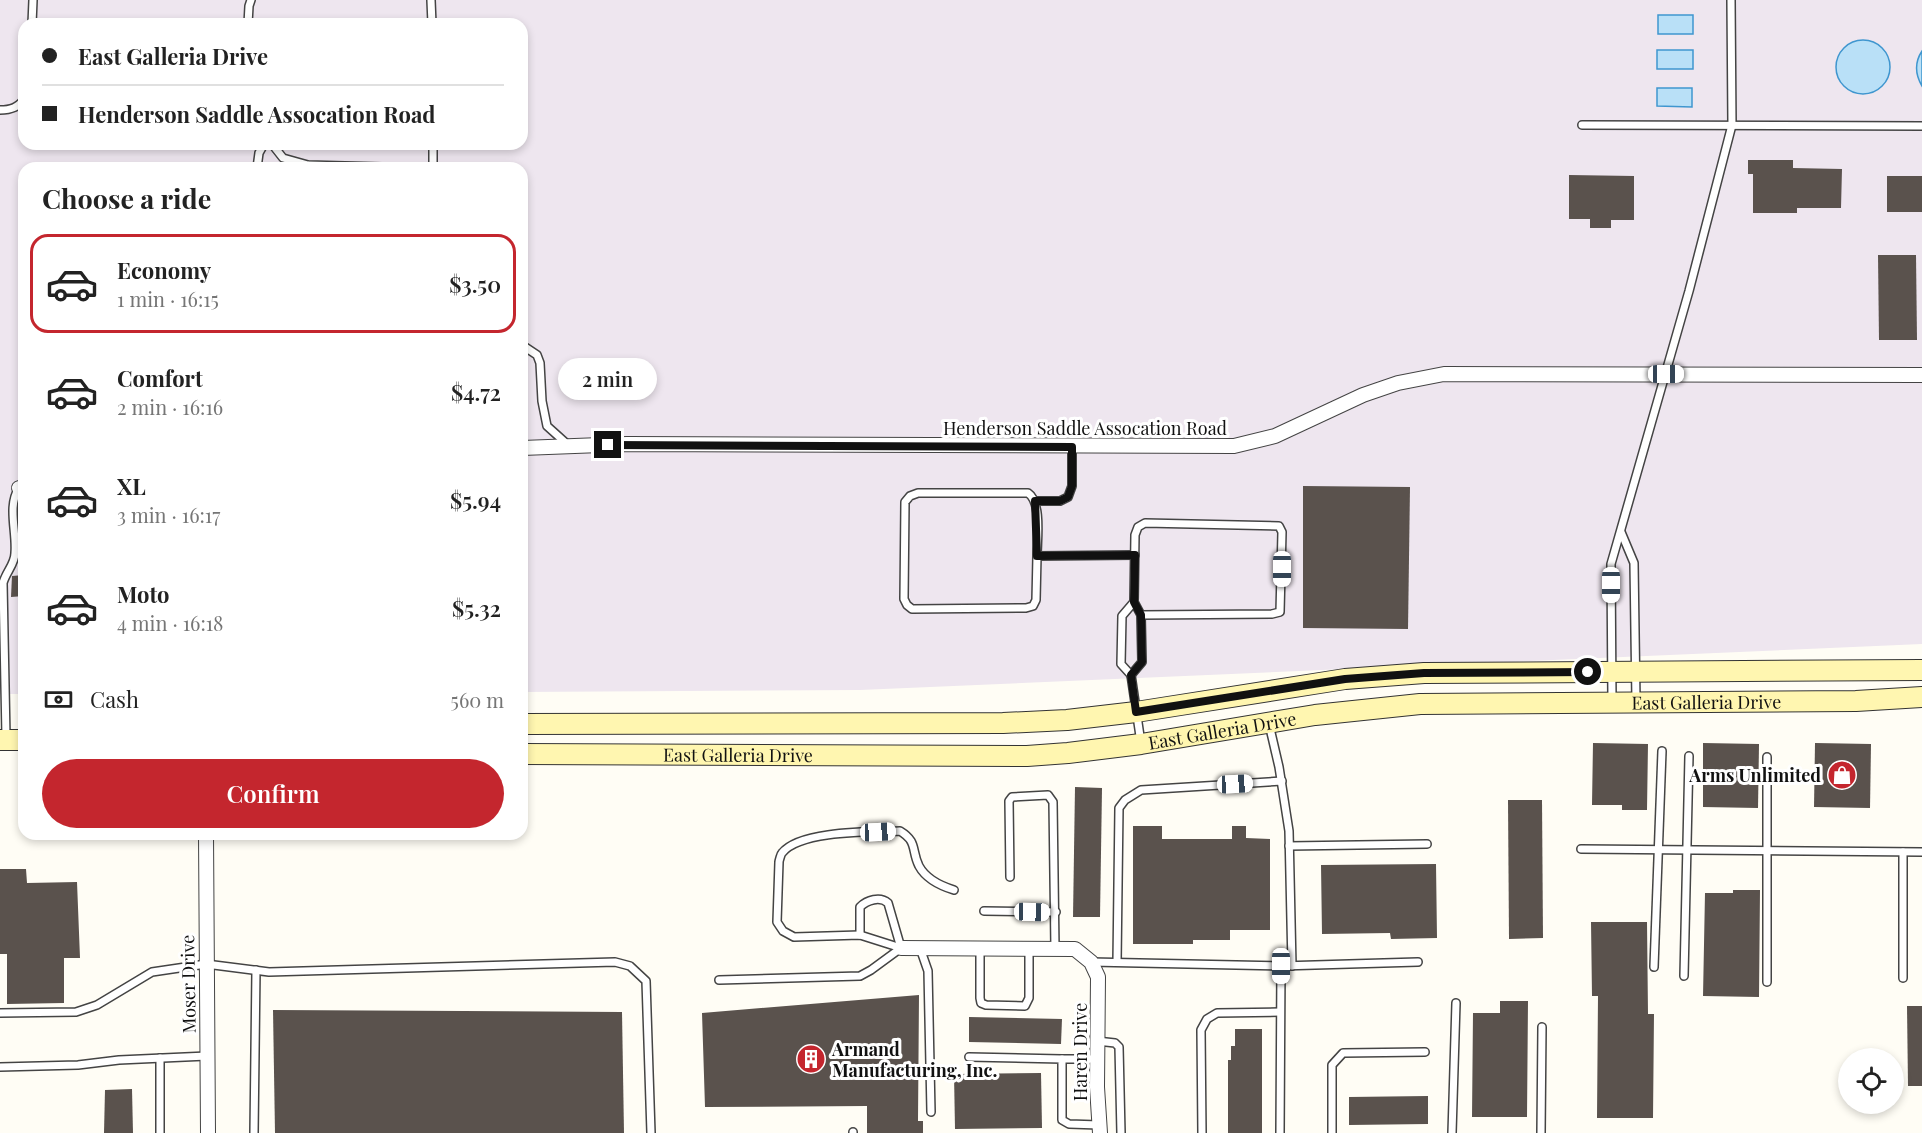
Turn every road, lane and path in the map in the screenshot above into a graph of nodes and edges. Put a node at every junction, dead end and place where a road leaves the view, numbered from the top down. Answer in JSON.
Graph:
{"nodes":[{"id":1,"x":33,"y":0,"type":"edge"},
{"id":2,"x":251,"y":0,"type":"edge"},
{"id":3,"x":431,"y":0,"type":"edge"},
{"id":4,"x":1731,"y":0,"type":"edge"},
{"id":5,"x":32,"y":18,"type":"edge"},
{"id":6,"x":248,"y":18,"type":"edge"},
{"id":7,"x":432,"y":18,"type":"edge"},
{"id":8,"x":18,"y":104,"type":"edge"},
{"id":9,"x":0,"y":110,"type":"edge"},
{"id":10,"x":1582,"y":125,"type":"dead end"},
{"id":11,"x":1732,"y":126,"type":"junction"},
{"id":12,"x":1922,"y":126,"type":"edge"},
{"id":13,"x":277,"y":150,"type":"edge"},
{"id":14,"x":297,"y":162,"type":"edge"},
{"id":15,"x":528,"y":349,"type":"edge"},
{"id":16,"x":1666,"y":374,"type":"junction"},
{"id":17,"x":1922,"y":375,"type":"edge"},
{"id":18,"x":569,"y":446,"type":"junction"},
{"id":19,"x":1072,"y":447,"type":"junction"},
{"id":20,"x":528,"y":448,"type":"edge"},
{"id":21,"x":18,"y":492,"type":"edge"},
{"id":22,"x":1035,"y":501,"type":"junction"},
{"id":23,"x":1621,"y":532,"type":"junction"},
{"id":24,"x":1135,"y":555,"type":"junction"},
{"id":25,"x":1037,"y":556,"type":"junction"},
{"id":26,"x":1134,"y":602,"type":"junction"},
{"id":27,"x":1141,"y":615,"type":"junction"},
{"id":28,"x":1922,"y":670,"type":"edge"},
{"id":29,"x":1612,"y":672,"type":"junction"},
{"id":30,"x":1636,"y":672,"type":"junction"},
{"id":31,"x":1131,"y":675,"type":"junction"},
{"id":32,"x":1922,"y":697,"type":"edge"},
{"id":33,"x":1612,"y":702,"type":"junction"},
{"id":34,"x":1636,"y":702,"type":"junction"},
{"id":35,"x":1136,"y":712,"type":"junction"},
{"id":36,"x":1269,"y":722,"type":"junction"},
{"id":37,"x":528,"y":724,"type":"edge"},
{"id":38,"x":10,"y":740,"type":"edge"},
{"id":39,"x":1141,"y":744,"type":"junction"},
{"id":40,"x":1662,"y":751,"type":"dead end"},
{"id":41,"x":528,"y":754,"type":"edge"},
{"id":42,"x":1689,"y":756,"type":"dead end"},
{"id":43,"x":1767,"y":757,"type":"dead end"},
{"id":44,"x":1282,"y":781,"type":"junction"},
{"id":45,"x":206,"y":840,"type":"edge"},
{"id":46,"x":1427,"y":844,"type":"dead end"},
{"id":47,"x":1289,"y":846,"type":"junction"},
{"id":48,"x":1581,"y":849,"type":"dead end"},
{"id":49,"x":1659,"y":850,"type":"junction"},
{"id":50,"x":1688,"y":850,"type":"junction"},
{"id":51,"x":1766,"y":851,"type":"junction"},
{"id":52,"x":1903,"y":852,"type":"junction"},
{"id":53,"x":1922,"y":852,"type":"edge"},
{"id":54,"x":1010,"y":877,"type":"dead end"},
{"id":55,"x":954,"y":890,"type":"dead end"},
{"id":56,"x":984,"y":911,"type":"dead end"},
{"id":57,"x":1056,"y":912,"type":"junction"},
{"id":58,"x":860,"y":935,"type":"junction"},
{"id":59,"x":901,"y":948,"type":"junction"},
{"id":60,"x":919,"y":948,"type":"junction"},
{"id":61,"x":980,"y":948,"type":"junction"},
{"id":62,"x":1029,"y":949,"type":"junction"},
{"id":63,"x":1055,"y":949,"type":"junction"},
{"id":64,"x":1117,"y":962,"type":"junction"},
{"id":65,"x":1418,"y":962,"type":"dead end"},
{"id":66,"x":206,"y":964,"type":"junction"},
{"id":67,"x":1281,"y":966,"type":"junction"},
{"id":68,"x":1292,"y":966,"type":"junction"},
{"id":69,"x":1094,"y":967,"type":"junction"},
{"id":70,"x":1654,"y":967,"type":"dead end"},
{"id":71,"x":256,"y":970,"type":"junction"},
{"id":72,"x":1684,"y":976,"type":"dead end"},
{"id":73,"x":1903,"y":978,"type":"dead end"},
{"id":74,"x":719,"y":980,"type":"dead end"},
{"id":75,"x":1767,"y":982,"type":"dead end"},
{"id":76,"x":1456,"y":1003,"type":"dead end"},
{"id":77,"x":1280,"y":1012,"type":"junction"},
{"id":78,"x":0,"y":1013,"type":"edge"},
{"id":79,"x":1542,"y":1027,"type":"dead end"},
{"id":80,"x":1097,"y":1041,"type":"junction"},
{"id":81,"x":1425,"y":1052,"type":"dead end"},
{"id":82,"x":207,"y":1056,"type":"junction"},
{"id":83,"x":969,"y":1057,"type":"dead end"},
{"id":84,"x":160,"y":1058,"type":"junction"},
{"id":85,"x":1062,"y":1059,"type":"junction"},
{"id":86,"x":1097,"y":1059,"type":"junction"},
{"id":87,"x":0,"y":1067,"type":"edge"},
{"id":88,"x":931,"y":1112,"type":"dead end"},
{"id":89,"x":1100,"y":1129,"type":"edge"},
{"id":90,"x":160,"y":1133,"type":"edge"},
{"id":91,"x":208,"y":1133,"type":"edge"},
{"id":92,"x":254,"y":1133,"type":"edge"},
{"id":93,"x":651,"y":1133,"type":"edge"},
{"id":94,"x":1121,"y":1133,"type":"edge"},
{"id":95,"x":1202,"y":1133,"type":"edge"},
{"id":96,"x":1280,"y":1133,"type":"edge"},
{"id":97,"x":1332,"y":1133,"type":"edge"},
{"id":98,"x":1452,"y":1133,"type":"edge"},
{"id":99,"x":1541,"y":1133,"type":"edge"}],
"edges":[{"from":1,"to":5,"type":"lane"},
{"from":2,"to":6,"type":"lane"},
{"from":3,"to":7,"type":"lane"},
{"from":4,"to":11,"type":"lane"},
{"from":8,"to":9,"type":"lane"},
{"from":10,"to":11,"type":"lane"},
{"from":11,"to":12,"type":"lane"},
{"from":11,"to":16,"type":"lane"},
{"from":13,"to":14,"type":"lane"},
{"from":15,"to":18,"type":"lane"},
{"from":16,"to":17,"type":"street","name":"Henderson Saddle Assocation Road"},
{"from":16,"to":19,"type":"street","name":"Henderson Saddle Assocation Road"},
{"from":16,"to":23,"type":"lane"},
{"from":18,"to":19,"type":"street","name":"Henderson Saddle Assocation Road"},
{"from":18,"to":20,"type":"street","name":"Henderson Saddle Assocation Road"},
{"from":19,"to":22,"type":"lane"},
{"from":21,"to":38,"type":"lane"},
{"from":22,"to":25,"type":"lane"},
{"from":22,"to":25,"type":"lane"},
{"from":23,"to":29,"type":"lane"},
{"from":23,"to":30,"type":"lane"},
{"from":24,"to":25,"type":"lane"},
{"from":24,"to":26,"type":"lane"},
{"from":24,"to":27,"type":"lane"},
{"from":26,"to":27,"type":"lane"},
{"from":26,"to":31,"type":"lane"},
{"from":27,"to":31,"type":"lane"},
{"from":28,"to":30,"type":"main road","name":"East Galleria Drive"},
{"from":29,"to":30,"type":"main road","name":"East Galleria Drive"},
{"from":29,"to":33,"type":"lane"},
{"from":29,"to":35,"type":"main road","name":"East Galleria Drive"},
{"from":30,"to":34,"type":"lane"},
{"from":31,"to":35,"type":"lane"},
{"from":32,"to":34,"type":"main road","name":"East Galleria Drive"},
{"from":33,"to":34,"type":"main road","name":"East Galleria Drive"},
{"from":33,"to":36,"type":"main road","name":"East Galleria Drive"},
{"from":35,"to":37,"type":"main road","name":"East Galleria Drive"},
{"from":35,"to":39,"type":"lane"},
{"from":36,"to":39,"type":"main road","name":"East Galleria Drive"},
{"from":36,"to":44,"type":"lane"},
{"from":39,"to":41,"type":"main road","name":"East Galleria Drive"},
{"from":40,"to":49,"type":"lane"},
{"from":42,"to":50,"type":"lane"},
{"from":43,"to":51,"type":"lane"},
{"from":44,"to":47,"type":"lane"},
{"from":44,"to":64,"type":"lane"},
{"from":45,"to":66,"type":"street","name":"Moser Drive"},
{"from":46,"to":47,"type":"lane"},
{"from":47,"to":68,"type":"lane"},
{"from":48,"to":49,"type":"lane"},
{"from":49,"to":50,"type":"lane"},
{"from":49,"to":70,"type":"lane"},
{"from":50,"to":51,"type":"lane"},
{"from":50,"to":72,"type":"lane"},
{"from":51,"to":52,"type":"lane"},
{"from":51,"to":75,"type":"lane"},
{"from":52,"to":53,"type":"lane"},
{"from":52,"to":73,"type":"lane"},
{"from":54,"to":57,"type":"lane"},
{"from":55,"to":58,"type":"lane"},
{"from":56,"to":57,"type":"lane"},
{"from":57,"to":63,"type":"lane"},
{"from":58,"to":59,"type":"lane"},
{"from":58,"to":59,"type":"lane"},
{"from":59,"to":60,"type":"street"},
{"from":59,"to":74,"type":"lane"},
{"from":60,"to":61,"type":"street"},
{"from":60,"to":88,"type":"lane"},
{"from":61,"to":62,"type":"street"},
{"from":61,"to":62,"type":"lane"},
{"from":62,"to":63,"type":"street"},
{"from":63,"to":69,"type":"street"},
{"from":64,"to":67,"type":"lane"},
{"from":64,"to":69,"type":"lane"},
{"from":65,"to":68,"type":"lane"},
{"from":66,"to":71,"type":"lane"},
{"from":66,"to":78,"type":"lane"},
{"from":66,"to":82,"type":"street","name":"Moser Drive"},
{"from":67,"to":68,"type":"lane"},
{"from":67,"to":77,"type":"lane"},
{"from":69,"to":80,"type":"street","name":"Haren Drive"},
{"from":71,"to":92,"type":"lane"},
{"from":71,"to":93,"type":"lane"},
{"from":76,"to":98,"type":"lane"},
{"from":77,"to":95,"type":"lane"},
{"from":77,"to":96,"type":"lane"},
{"from":79,"to":99,"type":"lane"},
{"from":80,"to":86,"type":"street","name":"Haren Drive"},
{"from":80,"to":94,"type":"lane"},
{"from":81,"to":97,"type":"lane"},
{"from":82,"to":84,"type":"lane"},
{"from":82,"to":91,"type":"street","name":"Moser Drive"},
{"from":83,"to":85,"type":"lane"},
{"from":84,"to":87,"type":"lane"},
{"from":84,"to":90,"type":"lane"},
{"from":85,"to":86,"type":"lane"},
{"from":85,"to":89,"type":"lane"},
{"from":86,"to":89,"type":"street","name":"Haren Drive"}]}
